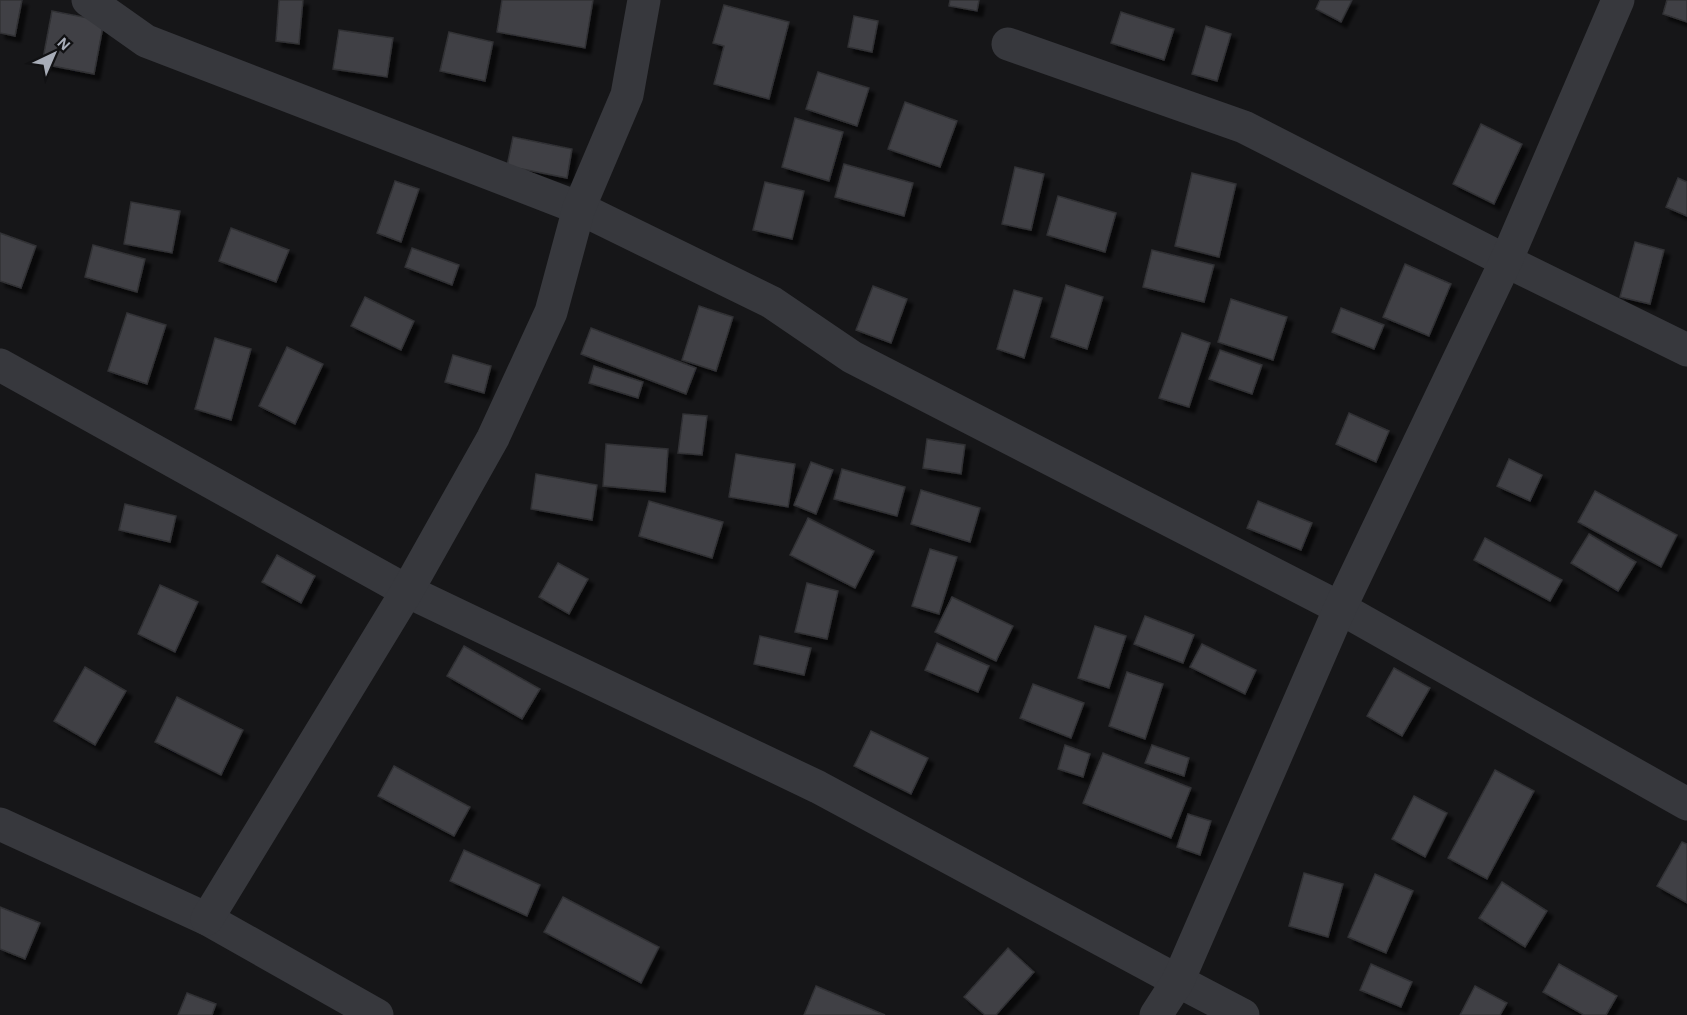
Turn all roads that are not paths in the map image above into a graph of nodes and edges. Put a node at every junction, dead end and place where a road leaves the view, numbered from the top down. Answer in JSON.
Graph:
{"nodes":[{"id":1,"x":88,"y":0,"type":"edge"},
{"id":2,"x":644,"y":0,"type":"edge"},
{"id":3,"x":1618,"y":0,"type":"edge"},
{"id":4,"x":1008,"y":44,"type":"dead end"},
{"id":5,"x":579,"y":208,"type":"junction"},
{"id":6,"x":1506,"y":261,"type":"junction"},
{"id":7,"x":1687,"y":350,"type":"edge"},
{"id":8,"x":0,"y":365,"type":"edge"},
{"id":9,"x":407,"y":591,"type":"junction"},
{"id":10,"x":1340,"y":608,"type":"junction"},
{"id":11,"x":1687,"y":804,"type":"edge"},
{"id":12,"x":0,"y":824,"type":"edge"},
{"id":13,"x":207,"y":919,"type":"junction"},
{"id":14,"x":1178,"y":981,"type":"junction"},
{"id":15,"x":359,"y":1010,"type":"edge"},
{"id":16,"x":1156,"y":1015,"type":"edge"},
{"id":17,"x":1243,"y":1015,"type":"edge"}],
"edges":[{"from":1,"to":5,"type":"street"},
{"from":2,"to":5,"type":"street"},
{"from":3,"to":6,"type":"street"},
{"from":4,"to":6,"type":"street"},
{"from":5,"to":9,"type":"street"},
{"from":5,"to":10,"type":"street"},
{"from":6,"to":7,"type":"street"},
{"from":6,"to":10,"type":"street"},
{"from":8,"to":9,"type":"street"},
{"from":9,"to":13,"type":"street"},
{"from":9,"to":14,"type":"street"},
{"from":10,"to":11,"type":"street"},
{"from":10,"to":14,"type":"street"},
{"from":12,"to":13,"type":"street"},
{"from":13,"to":15,"type":"street"},
{"from":14,"to":16,"type":"street"},
{"from":14,"to":17,"type":"street"}]}
